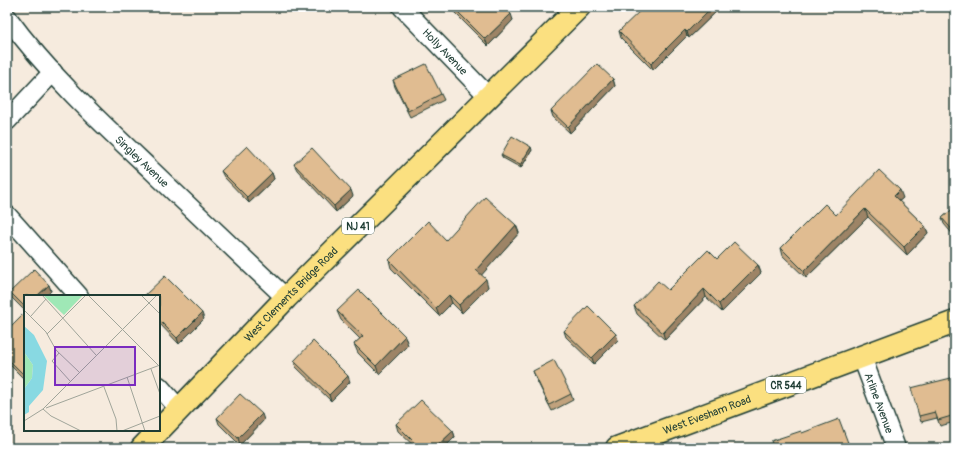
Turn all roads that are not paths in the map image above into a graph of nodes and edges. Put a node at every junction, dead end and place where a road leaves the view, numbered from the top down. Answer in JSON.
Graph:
{"nodes":[{"id":1,"x":402,"y":7,"type":"edge"},
{"id":2,"x":579,"y":7,"type":"edge"},
{"id":3,"x":7,"y":18,"type":"edge"},
{"id":4,"x":53,"y":72,"type":"junction"},
{"id":5,"x":488,"y":96,"type":"junction"},
{"id":6,"x":7,"y":121,"type":"edge"},
{"id":7,"x":7,"y":216,"type":"edge"},
{"id":8,"x":78,"y":295,"type":"edge"},
{"id":9,"x":286,"y":298,"type":"junction"},
{"id":10,"x":955,"y":322,"type":"edge"},
{"id":11,"x":862,"y":357,"type":"junction"},
{"id":12,"x":160,"y":387,"type":"edge"},
{"id":13,"x":179,"y":409,"type":"junction"},
{"id":14,"x":160,"y":429,"type":"edge"},
{"id":15,"x":158,"y":431,"type":"edge"},
{"id":16,"x":142,"y":448,"type":"edge"},
{"id":17,"x":617,"y":448,"type":"edge"},
{"id":18,"x":896,"y":448,"type":"edge"}],
"edges":[{"from":1,"to":5,"type":"street","name":"Holly Avenue"},
{"from":2,"to":5,"type":"main road","name":"West Clements Bridge Road","number":"NJ 41"},
{"from":3,"to":4,"type":"street","name":"Singley Avenue"},
{"from":4,"to":6,"type":"street"},
{"from":4,"to":9,"type":"street","name":"Singley Avenue"},
{"from":5,"to":9,"type":"main road","name":"West Clements Bridge Road","number":"NJ 41"},
{"from":7,"to":8,"type":"street"},
{"from":9,"to":13,"type":"main road","name":"West Clements Bridge Road","number":"NJ 41"},
{"from":10,"to":11,"type":"main road","name":"West Evesham Road","number":"CR 544"},
{"from":11,"to":17,"type":"main road","name":"West Evesham Road","number":"CR 544"},
{"from":11,"to":18,"type":"street","name":"Arline Avenue"},
{"from":12,"to":13,"type":"street"},
{"from":13,"to":14,"type":"main road","name":"West Clements Bridge Road","number":"NJ 41"},
{"from":15,"to":16,"type":"main road","name":"West Clements Bridge Road","number":"NJ 41"}]}
